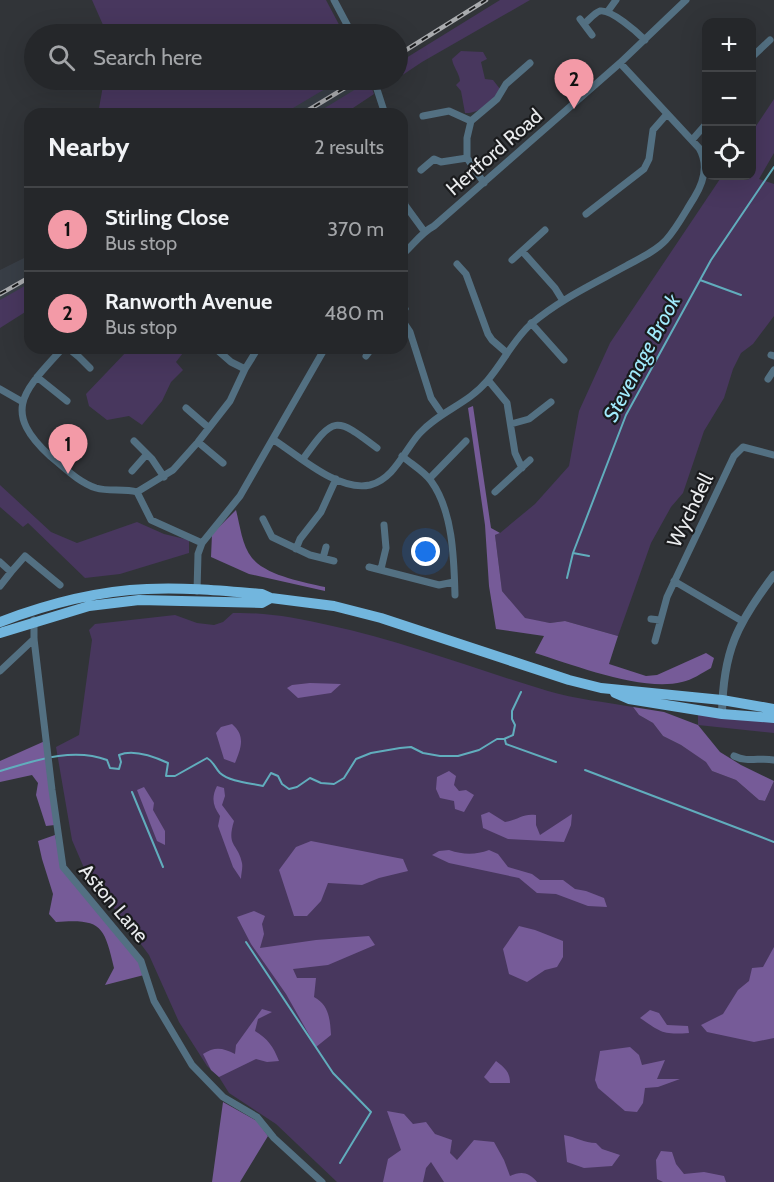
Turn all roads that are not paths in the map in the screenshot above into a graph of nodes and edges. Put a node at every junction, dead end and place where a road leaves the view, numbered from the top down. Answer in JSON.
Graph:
{"nodes":[{"id":1,"x":334,"y":0,"type":"edge"},
{"id":2,"x":616,"y":0,"type":"edge"},
{"id":3,"x":686,"y":0,"type":"edge"},
{"id":4,"x":608,"y":11,"type":"junction"},
{"id":5,"x":347,"y":24,"type":"edge"},
{"id":6,"x":592,"y":35,"type":"dead end"},
{"id":7,"x":645,"y":40,"type":"junction"},
{"id":8,"x":770,"y":40,"type":"dead end"},
{"id":9,"x":756,"y":55,"type":"edge"},
{"id":10,"x":530,"y":63,"type":"dead end"},
{"id":11,"x":620,"y":63,"type":"junction"},
{"id":12,"x":377,"y":90,"type":"edge"},
{"id":13,"x":383,"y":108,"type":"edge"},
{"id":14,"x":667,"y":114,"type":"junction"},
{"id":15,"x":423,"y":116,"type":"dead end"},
{"id":16,"x":471,"y":122,"type":"junction"},
{"id":17,"x":704,"y":126,"type":"edge"},
{"id":18,"x":692,"y":140,"type":"junction"},
{"id":19,"x":467,"y":158,"type":"junction"},
{"id":20,"x":421,"y":170,"type":"dead end"},
{"id":21,"x":484,"y":183,"type":"junction"},
{"id":22,"x":408,"y":209,"type":"edge"},
{"id":23,"x":586,"y":214,"type":"dead end"},
{"id":24,"x":545,"y":230,"type":"dead end"},
{"id":25,"x":424,"y":231,"type":"junction"},
{"id":26,"x":408,"y":249,"type":"edge"},
{"id":27,"x":522,"y":251,"type":"junction"},
{"id":28,"x":512,"y":260,"type":"dead end"},
{"id":29,"x":457,"y":264,"type":"dead end"},
{"id":30,"x":563,"y":301,"type":"junction"},
{"id":31,"x":531,"y":323,"type":"junction"},
{"id":32,"x":408,"y":329,"type":"edge"},
{"id":33,"x":507,"y":352,"type":"junction"},
{"id":34,"x":58,"y":354,"type":"edge"},
{"id":35,"x":81,"y":354,"type":"edge"},
{"id":36,"x":222,"y":354,"type":"edge"},
{"id":37,"x":254,"y":354,"type":"edge"},
{"id":38,"x":322,"y":354,"type":"edge"},
{"id":39,"x":369,"y":354,"type":"edge"},
{"id":40,"x":366,"y":356,"type":"dead end"},
{"id":41,"x":564,"y":360,"type":"dead end"},
{"id":42,"x":90,"y":368,"type":"dead end"},
{"id":43,"x":245,"y":369,"type":"junction"},
{"id":44,"x":774,"y":370,"type":"edge"},
{"id":45,"x":37,"y":377,"type":"junction"},
{"id":46,"x":768,"y":379,"type":"dead end"},
{"id":47,"x":488,"y":380,"type":"junction"},
{"id":48,"x":0,"y":389,"type":"edge"},
{"id":49,"x":21,"y":401,"type":"junction"},
{"id":50,"x":67,"y":401,"type":"dead end"},
{"id":51,"x":551,"y":402,"type":"dead end"},
{"id":52,"x":186,"y":408,"type":"dead end"},
{"id":53,"x":442,"y":414,"type":"junction"},
{"id":54,"x":194,"y":417,"type":"junction"},
{"id":55,"x":188,"y":423,"type":"dead end"},
{"id":56,"x":511,"y":424,"type":"junction"},
{"id":57,"x":209,"y":428,"type":"junction"},
{"id":58,"x":274,"y":440,"type":"junction"},
{"id":59,"x":134,"y":441,"type":"dead end"},
{"id":60,"x":466,"y":441,"type":"dead end"},
{"id":61,"x":198,"y":442,"type":"junction"},
{"id":62,"x":377,"y":448,"type":"dead end"},
{"id":63,"x":454,"y":451,"type":"junction"},
{"id":64,"x":147,"y":454,"type":"junction"},
{"id":65,"x":774,"y":455,"type":"edge"},
{"id":66,"x":402,"y":456,"type":"junction"},
{"id":67,"x":460,"y":458,"type":"dead end"},
{"id":68,"x":303,"y":459,"type":"junction"},
{"id":69,"x":531,"y":460,"type":"dead end"},
{"id":70,"x":223,"y":463,"type":"dead end"},
{"id":71,"x":522,"y":468,"type":"junction"},
{"id":72,"x":132,"y":471,"type":"dead end"},
{"id":73,"x":164,"y":477,"type":"junction"},
{"id":74,"x":430,"y":478,"type":"junction"},
{"id":75,"x":336,"y":479,"type":"junction"},
{"id":76,"x":137,"y":492,"type":"junction"},
{"id":77,"x":495,"y":492,"type":"dead end"},
{"id":78,"x":263,"y":519,"type":"dead end"},
{"id":79,"x":384,"y":525,"type":"dead end"},
{"id":80,"x":202,"y":543,"type":"junction"},
{"id":81,"x":326,"y":547,"type":"dead end"},
{"id":82,"x":296,"y":549,"type":"junction"},
{"id":83,"x":322,"y":558,"type":"junction"},
{"id":84,"x":333,"y":561,"type":"dead end"},
{"id":85,"x":0,"y":562,"type":"edge"},
{"id":86,"x":369,"y":567,"type":"dead end"},
{"id":87,"x":381,"y":569,"type":"junction"},
{"id":88,"x":11,"y":572,"type":"junction"},
{"id":89,"x":774,"y":575,"type":"edge"},
{"id":90,"x":674,"y":581,"type":"junction"},
{"id":91,"x":454,"y":582,"type":"junction"},
{"id":92,"x":60,"y":585,"type":"dead end"},
{"id":93,"x":0,"y":586,"type":"edge"},
{"id":94,"x":455,"y":595,"type":"dead end"},
{"id":95,"x":196,"y":596,"type":"junction"},
{"id":96,"x":244,"y":598,"type":"junction"},
{"id":97,"x":33,"y":616,"type":"junction"},
{"id":98,"x":651,"y":619,"type":"dead end"},
{"id":99,"x":660,"y":620,"type":"junction"},
{"id":100,"x":742,"y":621,"type":"junction"},
{"id":101,"x":0,"y":622,"type":"edge"},
{"id":102,"x":0,"y":633,"type":"edge"},
{"id":103,"x":34,"y":639,"type":"junction"},
{"id":104,"x":655,"y":641,"type":"dead end"},
{"id":105,"x":0,"y":671,"type":"edge"},
{"id":106,"x":600,"y":688,"type":"junction"},
{"id":107,"x":722,"y":700,"type":"junction"},
{"id":108,"x":774,"y":709,"type":"edge"},
{"id":109,"x":722,"y":714,"type":"junction"},
{"id":110,"x":774,"y":718,"type":"edge"},
{"id":111,"x":734,"y":756,"type":"dead end"},
{"id":112,"x":774,"y":760,"type":"edge"},
{"id":113,"x":322,"y":1182,"type":"edge"}],
"edges":[{"from":1,"to":5,"type":"street"},
{"from":2,"to":4,"type":"street"},
{"from":3,"to":7,"type":"street","name":"Hertford Road"},
{"from":4,"to":6,"type":"street"},
{"from":4,"to":7,"type":"street"},
{"from":7,"to":11,"type":"street","name":"Hertford Road"},
{"from":8,"to":9,"type":"street"},
{"from":10,"to":16,"type":"street"},
{"from":11,"to":14,"type":"street"},
{"from":11,"to":21,"type":"street","name":"Hertford Road"},
{"from":12,"to":13,"type":"street"},
{"from":14,"to":18,"type":"street"},
{"from":14,"to":23,"type":"street"},
{"from":15,"to":16,"type":"street"},
{"from":16,"to":19,"type":"street"},
{"from":17,"to":18,"type":"street"},
{"from":18,"to":30,"type":"street"},
{"from":19,"to":20,"type":"street"},
{"from":19,"to":21,"type":"street"},
{"from":21,"to":25,"type":"street","name":"Hertford Road"},
{"from":22,"to":25,"type":"street"},
{"from":24,"to":27,"type":"street"},
{"from":25,"to":26,"type":"street","name":"Hertford Road"},
{"from":27,"to":28,"type":"street"},
{"from":27,"to":30,"type":"street"},
{"from":29,"to":33,"type":"street"},
{"from":30,"to":31,"type":"street"},
{"from":31,"to":33,"type":"street"},
{"from":31,"to":41,"type":"street"},
{"from":32,"to":53,"type":"street"},
{"from":33,"to":47,"type":"street"},
{"from":34,"to":45,"type":"street"},
{"from":35,"to":42,"type":"street"},
{"from":36,"to":43,"type":"street"},
{"from":37,"to":43,"type":"street"},
{"from":38,"to":58,"type":"street"},
{"from":39,"to":40,"type":"street"},
{"from":43,"to":57,"type":"street"},
{"from":44,"to":46,"type":"street"},
{"from":45,"to":49,"type":"street"},
{"from":45,"to":50,"type":"street"},
{"from":47,"to":53,"type":"street"},
{"from":47,"to":56,"type":"street"},
{"from":48,"to":49,"type":"street"},
{"from":49,"to":76,"type":"street"},
{"from":51,"to":56,"type":"street"},
{"from":52,"to":54,"type":"street"},
{"from":53,"to":66,"type":"street"},
{"from":54,"to":55,"type":"street"},
{"from":54,"to":57,"type":"street"},
{"from":56,"to":71,"type":"street"},
{"from":57,"to":61,"type":"street"},
{"from":58,"to":68,"type":"street"},
{"from":58,"to":80,"type":"street"},
{"from":59,"to":64,"type":"street"},
{"from":60,"to":63,"type":"street"},
{"from":61,"to":70,"type":"street"},
{"from":61,"to":73,"type":"street"},
{"from":62,"to":68,"type":"street"},
{"from":63,"to":67,"type":"street"},
{"from":63,"to":74,"type":"street"},
{"from":64,"to":72,"type":"street"},
{"from":64,"to":73,"type":"street"},
{"from":65,"to":90,"type":"street","name":"Wychdell"},
{"from":66,"to":74,"type":"street"},
{"from":66,"to":75,"type":"street"},
{"from":68,"to":75,"type":"street"},
{"from":69,"to":71,"type":"street"},
{"from":71,"to":77,"type":"street"},
{"from":73,"to":76,"type":"street"},
{"from":74,"to":91,"type":"street"},
{"from":75,"to":82,"type":"street"},
{"from":76,"to":80,"type":"street"},
{"from":78,"to":82,"type":"street"},
{"from":79,"to":87,"type":"street"},
{"from":80,"to":95,"type":"street"},
{"from":81,"to":83,"type":"street"},
{"from":82,"to":83,"type":"street"},
{"from":83,"to":84,"type":"street"},
{"from":85,"to":88,"type":"street"},
{"from":86,"to":87,"type":"street"},
{"from":87,"to":91,"type":"street"},
{"from":88,"to":92,"type":"street"},
{"from":88,"to":93,"type":"street"},
{"from":89,"to":100,"type":"street"},
{"from":90,"to":99,"type":"street","name":"Wychdell"},
{"from":90,"to":100,"type":"street"},
{"from":91,"to":94,"type":"street"},
{"from":95,"to":96,"type":"highway"},
{"from":95,"to":96,"type":"highway"},
{"from":95,"to":97,"type":"highway"},
{"from":96,"to":106,"type":"highway"},
{"from":97,"to":101,"type":"highway"},
{"from":97,"to":102,"type":"highway"},
{"from":97,"to":103,"type":"street","name":"Aston Lane"},
{"from":98,"to":99,"type":"street"},
{"from":99,"to":104,"type":"street","name":"Wychdell"},
{"from":100,"to":107,"type":"street"},
{"from":103,"to":105,"type":"street"},
{"from":103,"to":113,"type":"street","name":"Aston Lane"},
{"from":106,"to":107,"type":"highway"},
{"from":106,"to":109,"type":"highway"},
{"from":107,"to":108,"type":"highway"},
{"from":107,"to":109,"type":"street"},
{"from":109,"to":110,"type":"highway"},
{"from":111,"to":112,"type":"street"}]}
